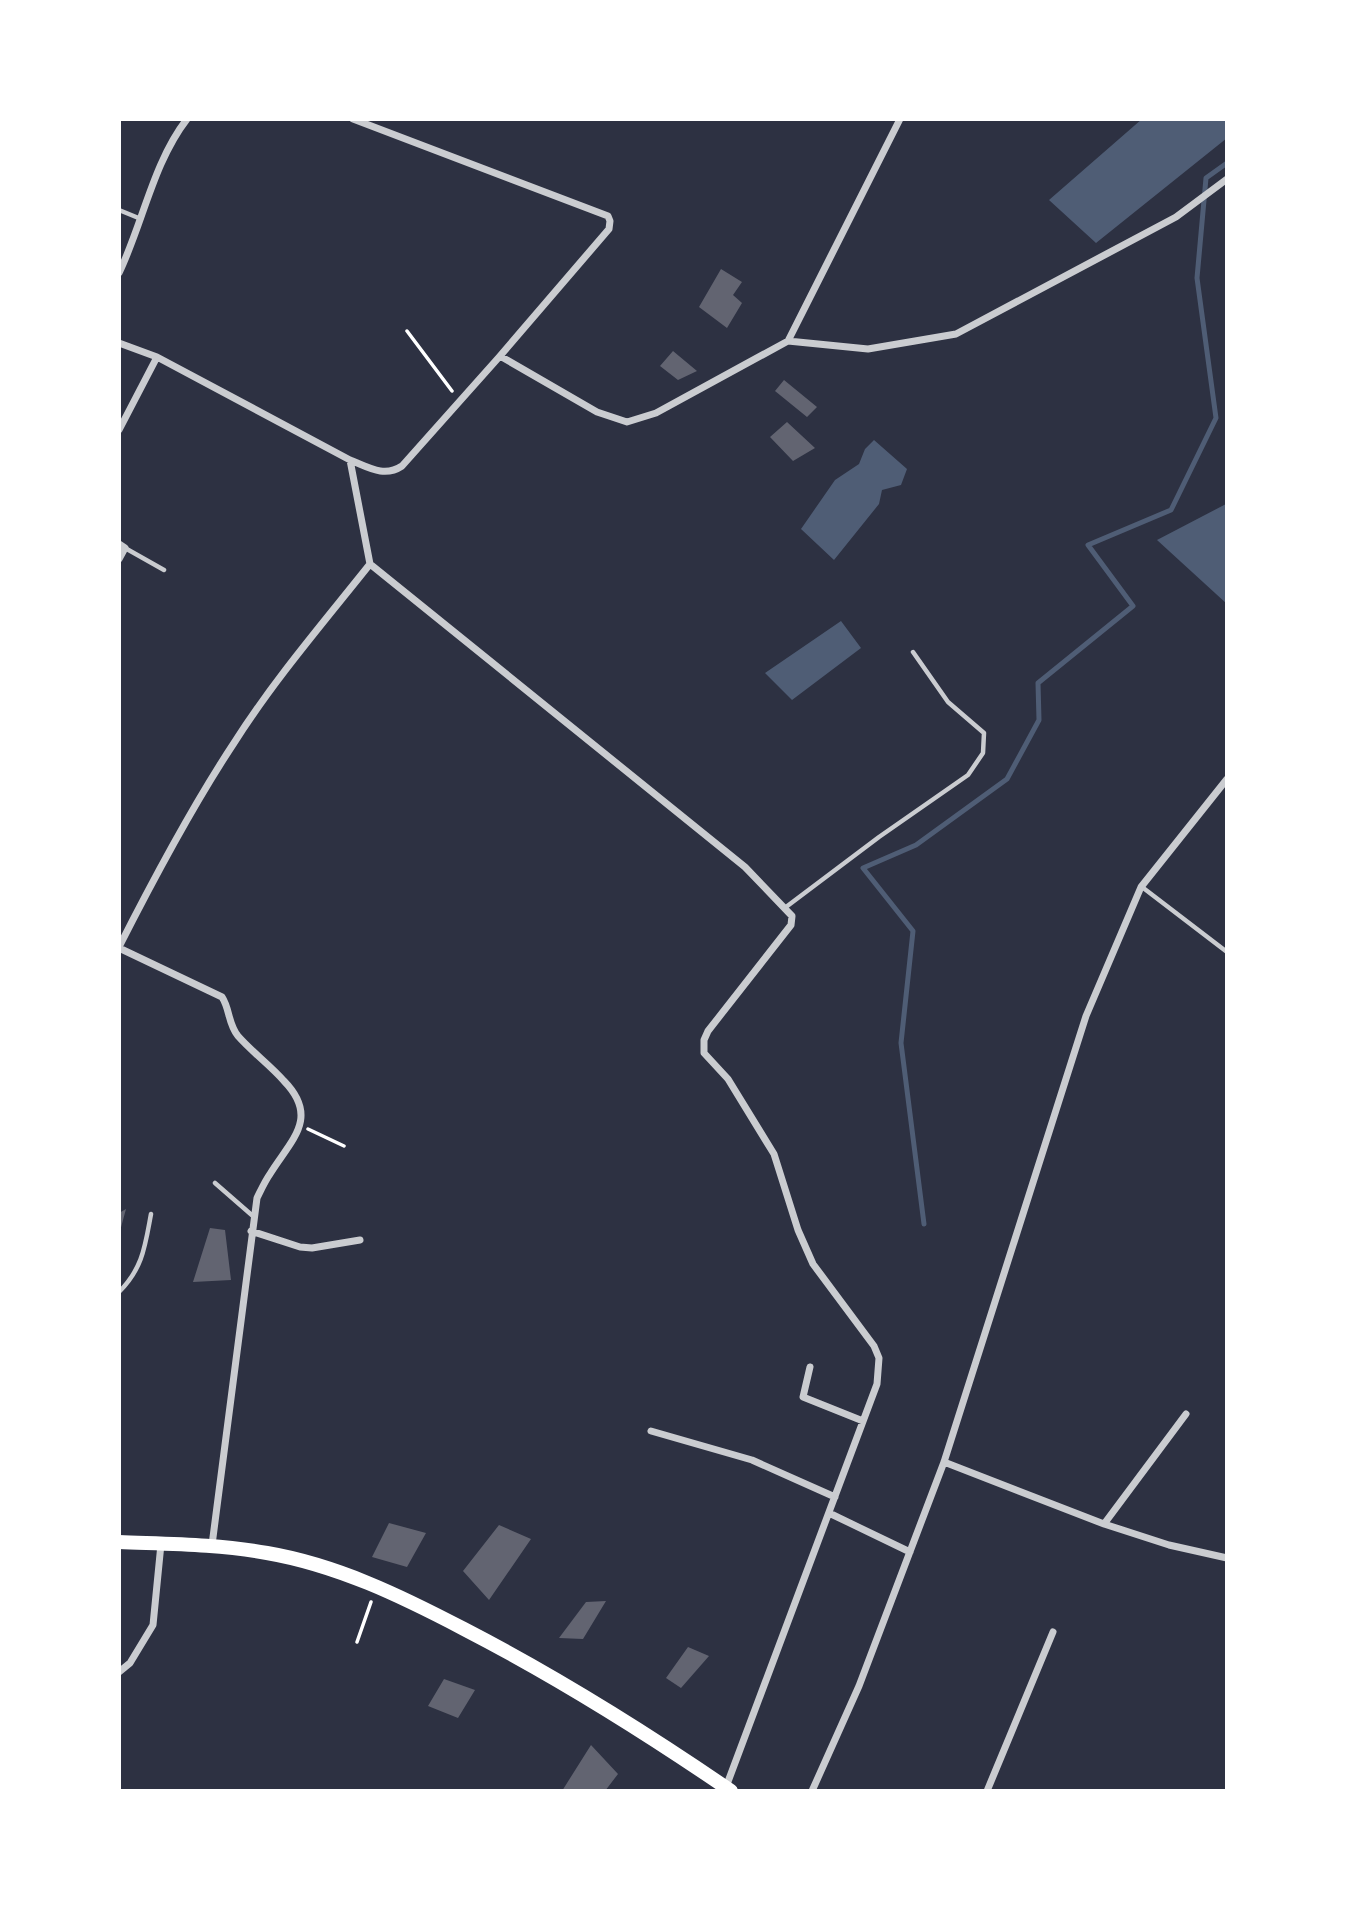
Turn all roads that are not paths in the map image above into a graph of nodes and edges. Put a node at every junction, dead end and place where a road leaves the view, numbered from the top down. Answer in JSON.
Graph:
{"nodes":[{"id":1,"x":187,"y":119,"type":"edge"},
{"id":2,"x":353,"y":119,"type":"edge"},
{"id":3,"x":900,"y":119,"type":"edge"},
{"id":4,"x":1227,"y":178,"type":"edge"},
{"id":5,"x":119,"y":209,"type":"edge"},
{"id":6,"x":142,"y":219,"type":"junction"},
{"id":7,"x":119,"y":273,"type":"edge"},
{"id":8,"x":788,"y":341,"type":"junction"},
{"id":9,"x":119,"y":343,"type":"edge"},
{"id":10,"x":500,"y":356,"type":"junction"},
{"id":11,"x":157,"y":357,"type":"junction"},
{"id":12,"x":119,"y":430,"type":"edge"},
{"id":13,"x":350,"y":460,"type":"junction"},
{"id":14,"x":122,"y":546,"type":"edge"},
{"id":15,"x":119,"y":559,"type":"edge"},
{"id":16,"x":370,"y":565,"type":"junction"},
{"id":17,"x":164,"y":570,"type":"dead end"},
{"id":18,"x":913,"y":652,"type":"dead end"},
{"id":19,"x":1227,"y":779,"type":"edge"},
{"id":20,"x":1141,"y":887,"type":"junction"},
{"id":21,"x":786,"y":907,"type":"junction"},
{"id":22,"x":119,"y":948,"type":"edge"},
{"id":23,"x":1227,"y":952,"type":"edge"},
{"id":24,"x":215,"y":1183,"type":"dead end"},
{"id":25,"x":151,"y":1214,"type":"dead end"},
{"id":26,"x":254,"y":1217,"type":"junction"},
{"id":27,"x":251,"y":1231,"type":"junction"},
{"id":28,"x":360,"y":1240,"type":"dead end"},
{"id":29,"x":119,"y":1292,"type":"edge"},
{"id":30,"x":810,"y":1367,"type":"dead end"},
{"id":31,"x":1186,"y":1413,"type":"dead end"},
{"id":32,"x":863,"y":1421,"type":"junction"},
{"id":33,"x":651,"y":1431,"type":"dead end"},
{"id":34,"x":944,"y":1462,"type":"junction"},
{"id":35,"x":835,"y":1497,"type":"junction"},
{"id":36,"x":829,"y":1513,"type":"junction"},
{"id":37,"x":1104,"y":1524,"type":"junction"},
{"id":38,"x":119,"y":1542,"type":"edge"},
{"id":39,"x":161,"y":1544,"type":"junction"},
{"id":40,"x":212,"y":1545,"type":"junction"},
{"id":41,"x":910,"y":1552,"type":"junction"},
{"id":42,"x":1227,"y":1558,"type":"edge"},
{"id":43,"x":1054,"y":1632,"type":"dead end"},
{"id":44,"x":119,"y":1672,"type":"edge"},
{"id":45,"x":728,"y":1789,"type":"edge"},
{"id":46,"x":812,"y":1791,"type":"edge"},
{"id":47,"x":987,"y":1791,"type":"edge"}],
"edges":[{"from":1,"to":6,"type":"street"},
{"from":2,"to":10,"type":"street"},
{"from":3,"to":8,"type":"street"},
{"from":4,"to":8,"type":"street"},
{"from":5,"to":6,"type":"lane"},
{"from":6,"to":7,"type":"street"},
{"from":8,"to":10,"type":"street"},
{"from":9,"to":11,"type":"street"},
{"from":10,"to":13,"type":"street"},
{"from":11,"to":12,"type":"street"},
{"from":11,"to":13,"type":"street"},
{"from":13,"to":16,"type":"street"},
{"from":14,"to":15,"type":"street"},
{"from":14,"to":17,"type":"lane"},
{"from":16,"to":21,"type":"street"},
{"from":16,"to":22,"type":"street"},
{"from":18,"to":21,"type":"lane"},
{"from":19,"to":20,"type":"street"},
{"from":20,"to":23,"type":"lane"},
{"from":20,"to":34,"type":"street"},
{"from":21,"to":32,"type":"street"},
{"from":22,"to":26,"type":"street"},
{"from":24,"to":26,"type":"lane"},
{"from":25,"to":29,"type":"lane"},
{"from":26,"to":27,"type":"street"},
{"from":27,"to":28,"type":"street"},
{"from":27,"to":40,"type":"street"},
{"from":30,"to":32,"type":"street"},
{"from":31,"to":37,"type":"street"},
{"from":32,"to":35,"type":"street"},
{"from":33,"to":35,"type":"street"},
{"from":34,"to":37,"type":"street"},
{"from":34,"to":41,"type":"street"},
{"from":35,"to":36,"type":"street"},
{"from":36,"to":41,"type":"street"},
{"from":36,"to":45,"type":"street"},
{"from":37,"to":42,"type":"street"},
{"from":38,"to":39,"type":"main road"},
{"from":39,"to":40,"type":"main road"},
{"from":39,"to":44,"type":"street"},
{"from":40,"to":45,"type":"main road"},
{"from":41,"to":46,"type":"street"},
{"from":43,"to":47,"type":"street"}]}
